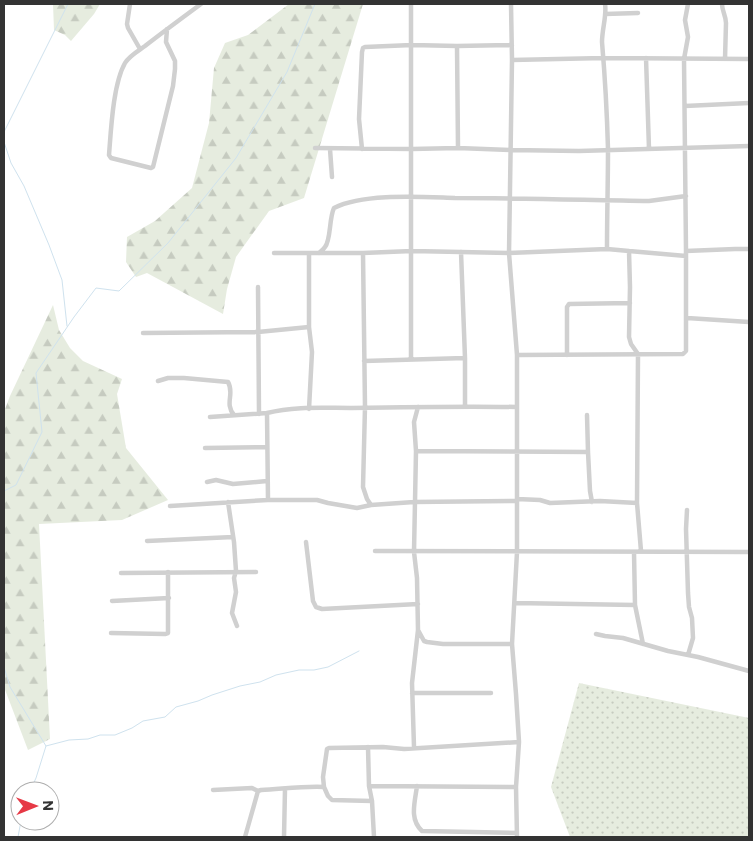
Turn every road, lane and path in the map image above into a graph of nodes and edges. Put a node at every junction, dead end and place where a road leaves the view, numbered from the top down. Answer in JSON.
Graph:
{"nodes":[{"id":1,"x":130,"y":4,"type":"edge"},
{"id":2,"x":200,"y":4,"type":"edge"},
{"id":3,"x":411,"y":4,"type":"edge"},
{"id":4,"x":511,"y":4,"type":"edge"},
{"id":5,"x":604,"y":4,"type":"edge"},
{"id":6,"x":688,"y":4,"type":"edge"},
{"id":7,"x":722,"y":4,"type":"edge"},
{"id":8,"x":638,"y":13,"type":"dead end"},
{"id":9,"x":605,"y":14,"type":"junction"},
{"id":10,"x":167,"y":29,"type":"junction"},
{"id":11,"x":412,"y":44,"type":"junction"},
{"id":12,"x":457,"y":46,"type":"junction"},
{"id":13,"x":512,"y":46,"type":"junction"},
{"id":14,"x":140,"y":49,"type":"junction"},
{"id":15,"x":604,"y":58,"type":"junction"},
{"id":16,"x":646,"y":58,"type":"junction"},
{"id":17,"x":684,"y":59,"type":"junction"},
{"id":18,"x":725,"y":59,"type":"junction"},
{"id":19,"x":749,"y":59,"type":"edge"},
{"id":20,"x":512,"y":60,"type":"junction"},
{"id":21,"x":749,"y":103,"type":"edge"},
{"id":22,"x":685,"y":106,"type":"junction"},
{"id":23,"x":749,"y":146,"type":"edge"},
{"id":24,"x":685,"y":147,"type":"junction"},
{"id":25,"x":315,"y":148,"type":"dead end"},
{"id":26,"x":458,"y":148,"type":"junction"},
{"id":27,"x":330,"y":149,"type":"junction"},
{"id":28,"x":362,"y":149,"type":"junction"},
{"id":29,"x":648,"y":149,"type":"junction"},
{"id":30,"x":412,"y":150,"type":"junction"},
{"id":31,"x":510,"y":150,"type":"junction"},
{"id":32,"x":608,"y":150,"type":"junction"},
{"id":33,"x":332,"y":177,"type":"dead end"},
{"id":34,"x":686,"y":196,"type":"junction"},
{"id":35,"x":412,"y":197,"type":"junction"},
{"id":36,"x":510,"y":198,"type":"junction"},
{"id":37,"x":607,"y":200,"type":"junction"},
{"id":38,"x":607,"y":249,"type":"junction"},
{"id":39,"x":749,"y":249,"type":"edge"},
{"id":40,"x":412,"y":251,"type":"junction"},
{"id":41,"x":629,"y":251,"type":"junction"},
{"id":42,"x":461,"y":252,"type":"junction"},
{"id":43,"x":274,"y":253,"type":"dead end"},
{"id":44,"x":309,"y":253,"type":"junction"},
{"id":45,"x":319,"y":253,"type":"junction"},
{"id":46,"x":363,"y":253,"type":"junction"},
{"id":47,"x":509,"y":253,"type":"junction"},
{"id":48,"x":686,"y":254,"type":"junction"},
{"id":49,"x":258,"y":287,"type":"dead end"},
{"id":50,"x":630,"y":303,"type":"junction"},
{"id":51,"x":686,"y":318,"type":"junction"},
{"id":52,"x":749,"y":322,"type":"edge"},
{"id":53,"x":309,"y":327,"type":"junction"},
{"id":54,"x":258,"y":332,"type":"junction"},
{"id":55,"x":143,"y":333,"type":"dead end"},
{"id":56,"x":638,"y":354,"type":"junction"},
{"id":57,"x":516,"y":355,"type":"junction"},
{"id":58,"x":567,"y":355,"type":"junction"},
{"id":59,"x":465,"y":358,"type":"junction"},
{"id":60,"x":411,"y":359,"type":"junction"},
{"id":61,"x":364,"y":361,"type":"junction"},
{"id":62,"x":158,"y":381,"type":"dead end"},
{"id":63,"x":465,"y":406,"type":"junction"},
{"id":64,"x":365,"y":407,"type":"junction"},
{"id":65,"x":418,"y":407,"type":"junction"},
{"id":66,"x":516,"y":407,"type":"junction"},
{"id":67,"x":309,"y":409,"type":"junction"},
{"id":68,"x":267,"y":413,"type":"junction"},
{"id":69,"x":259,"y":414,"type":"junction"},
{"id":70,"x":587,"y":414,"type":"dead end"},
{"id":71,"x":234,"y":415,"type":"junction"},
{"id":72,"x":210,"y":417,"type":"dead end"},
{"id":73,"x":267,"y":447,"type":"junction"},
{"id":74,"x":205,"y":448,"type":"dead end"},
{"id":75,"x":416,"y":451,"type":"junction"},
{"id":76,"x":516,"y":451,"type":"junction"},
{"id":77,"x":588,"y":452,"type":"junction"},
{"id":78,"x":267,"y":481,"type":"junction"},
{"id":79,"x":207,"y":482,"type":"dead end"},
{"id":80,"x":268,"y":500,"type":"junction"},
{"id":81,"x":517,"y":500,"type":"junction"},
{"id":82,"x":228,"y":502,"type":"junction"},
{"id":83,"x":414,"y":502,"type":"junction"},
{"id":84,"x":592,"y":502,"type":"junction"},
{"id":85,"x":637,"y":502,"type":"junction"},
{"id":86,"x":371,"y":504,"type":"junction"},
{"id":87,"x":170,"y":506,"type":"dead end"},
{"id":88,"x":687,"y":510,"type":"dead end"},
{"id":89,"x":233,"y":537,"type":"junction"},
{"id":90,"x":147,"y":541,"type":"dead end"},
{"id":91,"x":306,"y":542,"type":"dead end"},
{"id":92,"x":375,"y":551,"type":"dead end"},
{"id":93,"x":641,"y":551,"type":"junction"},
{"id":94,"x":414,"y":552,"type":"junction"},
{"id":95,"x":518,"y":552,"type":"junction"},
{"id":96,"x":634,"y":552,"type":"junction"},
{"id":97,"x":687,"y":552,"type":"junction"},
{"id":98,"x":749,"y":552,"type":"edge"},
{"id":99,"x":168,"y":572,"type":"junction"},
{"id":100,"x":236,"y":572,"type":"junction"},
{"id":101,"x":256,"y":572,"type":"dead end"},
{"id":102,"x":122,"y":573,"type":"dead end"},
{"id":103,"x":168,"y":598,"type":"junction"},
{"id":104,"x":112,"y":601,"type":"dead end"},
{"id":105,"x":515,"y":603,"type":"junction"},
{"id":106,"x":418,"y":604,"type":"junction"},
{"id":107,"x":635,"y":605,"type":"junction"},
{"id":108,"x":237,"y":626,"type":"dead end"},
{"id":109,"x":418,"y":630,"type":"junction"},
{"id":110,"x":111,"y":633,"type":"dead end"},
{"id":111,"x":596,"y":634,"type":"dead end"},
{"id":112,"x":512,"y":644,"type":"junction"},
{"id":113,"x":643,"y":644,"type":"junction"},
{"id":114,"x":688,"y":655,"type":"junction"},
{"id":115,"x":749,"y":671,"type":"edge"},
{"id":116,"x":412,"y":693,"type":"junction"},
{"id":117,"x":491,"y":693,"type":"dead end"},
{"id":118,"x":519,"y":742,"type":"junction"},
{"id":119,"x":368,"y":747,"type":"junction"},
{"id":120,"x":414,"y":747,"type":"junction"},
{"id":121,"x":369,"y":786,"type":"junction"},
{"id":122,"x":417,"y":786,"type":"junction"},
{"id":123,"x":324,"y":787,"type":"junction"},
{"id":124,"x":516,"y":787,"type":"junction"},
{"id":125,"x":284,"y":789,"type":"junction"},
{"id":126,"x":213,"y":790,"type":"dead end"},
{"id":127,"x":258,"y":792,"type":"junction"},
{"id":128,"x":372,"y":801,"type":"junction"},
{"id":129,"x":517,"y":835,"type":"edge"},
{"id":130,"x":245,"y":837,"type":"edge"},
{"id":131,"x":284,"y":837,"type":"edge"},
{"id":132,"x":374,"y":837,"type":"edge"}],
"edges":[{"from":1,"to":14,"type":"street"},
{"from":2,"to":10,"type":"street"},
{"from":3,"to":11,"type":"street"},
{"from":4,"to":13,"type":"street"},
{"from":5,"to":9,"type":"street"},
{"from":6,"to":17,"type":"street"},
{"from":7,"to":18,"type":"street"},
{"from":8,"to":9,"type":"street"},
{"from":9,"to":15,"type":"street"},
{"from":10,"to":14,"type":"street"},
{"from":10,"to":14,"type":"street"},
{"from":11,"to":12,"type":"street"},
{"from":11,"to":28,"type":"street"},
{"from":11,"to":30,"type":"street"},
{"from":12,"to":13,"type":"street"},
{"from":12,"to":26,"type":"street"},
{"from":13,"to":20,"type":"street"},
{"from":15,"to":16,"type":"street"},
{"from":15,"to":20,"type":"street"},
{"from":15,"to":32,"type":"street"},
{"from":16,"to":17,"type":"street"},
{"from":16,"to":29,"type":"street"},
{"from":17,"to":18,"type":"street"},
{"from":17,"to":22,"type":"street"},
{"from":18,"to":19,"type":"street"},
{"from":20,"to":31,"type":"street"},
{"from":21,"to":22,"type":"street"},
{"from":22,"to":24,"type":"street"},
{"from":23,"to":24,"type":"street"},
{"from":24,"to":29,"type":"street"},
{"from":24,"to":34,"type":"street"},
{"from":25,"to":27,"type":"street"},
{"from":26,"to":30,"type":"street"},
{"from":26,"to":31,"type":"street"},
{"from":27,"to":28,"type":"street"},
{"from":27,"to":33,"type":"street"},
{"from":28,"to":30,"type":"street"},
{"from":29,"to":32,"type":"street"},
{"from":30,"to":35,"type":"street"},
{"from":31,"to":32,"type":"street"},
{"from":31,"to":36,"type":"street"},
{"from":32,"to":37,"type":"street"},
{"from":34,"to":37,"type":"street"},
{"from":34,"to":48,"type":"street"},
{"from":35,"to":36,"type":"street"},
{"from":35,"to":40,"type":"street"},
{"from":35,"to":45,"type":"street"},
{"from":36,"to":37,"type":"street"},
{"from":36,"to":47,"type":"street"},
{"from":37,"to":38,"type":"street"},
{"from":38,"to":41,"type":"street"},
{"from":38,"to":47,"type":"street"},
{"from":39,"to":48,"type":"street"},
{"from":40,"to":42,"type":"street"},
{"from":40,"to":46,"type":"street"},
{"from":40,"to":60,"type":"street"},
{"from":41,"to":48,"type":"street"},
{"from":41,"to":50,"type":"street"},
{"from":42,"to":47,"type":"street"},
{"from":42,"to":59,"type":"street"},
{"from":43,"to":44,"type":"street"},
{"from":44,"to":45,"type":"street"},
{"from":44,"to":53,"type":"street"},
{"from":45,"to":46,"type":"street"},
{"from":46,"to":61,"type":"street"},
{"from":47,"to":57,"type":"street"},
{"from":48,"to":51,"type":"street"},
{"from":49,"to":54,"type":"street"},
{"from":50,"to":56,"type":"street"},
{"from":50,"to":58,"type":"street"},
{"from":51,"to":52,"type":"street"},
{"from":51,"to":56,"type":"street"},
{"from":53,"to":54,"type":"street"},
{"from":53,"to":67,"type":"street"},
{"from":54,"to":55,"type":"street"},
{"from":54,"to":69,"type":"street"},
{"from":56,"to":58,"type":"street"},
{"from":56,"to":85,"type":"street"},
{"from":57,"to":58,"type":"street"},
{"from":57,"to":66,"type":"street"},
{"from":59,"to":60,"type":"street"},
{"from":59,"to":63,"type":"street"},
{"from":60,"to":61,"type":"street"},
{"from":61,"to":64,"type":"street"},
{"from":62,"to":71,"type":"street"},
{"from":63,"to":65,"type":"street"},
{"from":63,"to":66,"type":"street"},
{"from":64,"to":65,"type":"street"},
{"from":64,"to":67,"type":"street"},
{"from":64,"to":86,"type":"street"},
{"from":65,"to":75,"type":"street"},
{"from":66,"to":76,"type":"street"},
{"from":67,"to":68,"type":"street"},
{"from":68,"to":69,"type":"street"},
{"from":68,"to":73,"type":"street"},
{"from":69,"to":71,"type":"street"},
{"from":70,"to":77,"type":"street"},
{"from":71,"to":72,"type":"street"},
{"from":73,"to":74,"type":"street"},
{"from":73,"to":78,"type":"street"},
{"from":75,"to":76,"type":"street"},
{"from":75,"to":83,"type":"street"},
{"from":76,"to":77,"type":"street"},
{"from":76,"to":81,"type":"street"},
{"from":77,"to":84,"type":"street"},
{"from":78,"to":79,"type":"street"},
{"from":78,"to":80,"type":"street"},
{"from":80,"to":82,"type":"street"},
{"from":80,"to":86,"type":"street"},
{"from":81,"to":83,"type":"street"},
{"from":81,"to":84,"type":"street"},
{"from":81,"to":95,"type":"street"},
{"from":82,"to":87,"type":"street"},
{"from":82,"to":89,"type":"street"},
{"from":83,"to":86,"type":"street"},
{"from":83,"to":94,"type":"street"},
{"from":84,"to":85,"type":"street"},
{"from":85,"to":93,"type":"street"},
{"from":88,"to":97,"type":"street"},
{"from":89,"to":90,"type":"street"},
{"from":89,"to":100,"type":"street"},
{"from":91,"to":106,"type":"street"},
{"from":92,"to":94,"type":"street"},
{"from":93,"to":96,"type":"street"},
{"from":93,"to":97,"type":"street"},
{"from":94,"to":95,"type":"street"},
{"from":94,"to":106,"type":"street"},
{"from":95,"to":96,"type":"street"},
{"from":95,"to":105,"type":"street"},
{"from":96,"to":107,"type":"street"},
{"from":97,"to":98,"type":"street"},
{"from":97,"to":114,"type":"street"},
{"from":99,"to":100,"type":"street"},
{"from":99,"to":102,"type":"street"},
{"from":99,"to":103,"type":"street"},
{"from":100,"to":101,"type":"street"},
{"from":100,"to":108,"type":"street"},
{"from":103,"to":104,"type":"street"},
{"from":103,"to":110,"type":"street"},
{"from":105,"to":107,"type":"street"},
{"from":105,"to":112,"type":"street"},
{"from":106,"to":109,"type":"street"},
{"from":107,"to":113,"type":"street"},
{"from":109,"to":112,"type":"street"},
{"from":109,"to":116,"type":"street"},
{"from":111,"to":113,"type":"street"},
{"from":112,"to":118,"type":"street"},
{"from":113,"to":114,"type":"street"},
{"from":114,"to":115,"type":"street"},
{"from":116,"to":117,"type":"street"},
{"from":116,"to":120,"type":"street"},
{"from":118,"to":120,"type":"street"},
{"from":118,"to":124,"type":"street"},
{"from":119,"to":120,"type":"street"},
{"from":119,"to":121,"type":"street"},
{"from":119,"to":123,"type":"street"},
{"from":121,"to":122,"type":"street"},
{"from":121,"to":128,"type":"street"},
{"from":122,"to":124,"type":"street"},
{"from":122,"to":129,"type":"street"},
{"from":123,"to":125,"type":"street"},
{"from":123,"to":128,"type":"street"},
{"from":124,"to":129,"type":"street"},
{"from":125,"to":127,"type":"street"},
{"from":125,"to":131,"type":"street"},
{"from":126,"to":127,"type":"street"},
{"from":127,"to":130,"type":"street"},
{"from":128,"to":132,"type":"street"}]}
